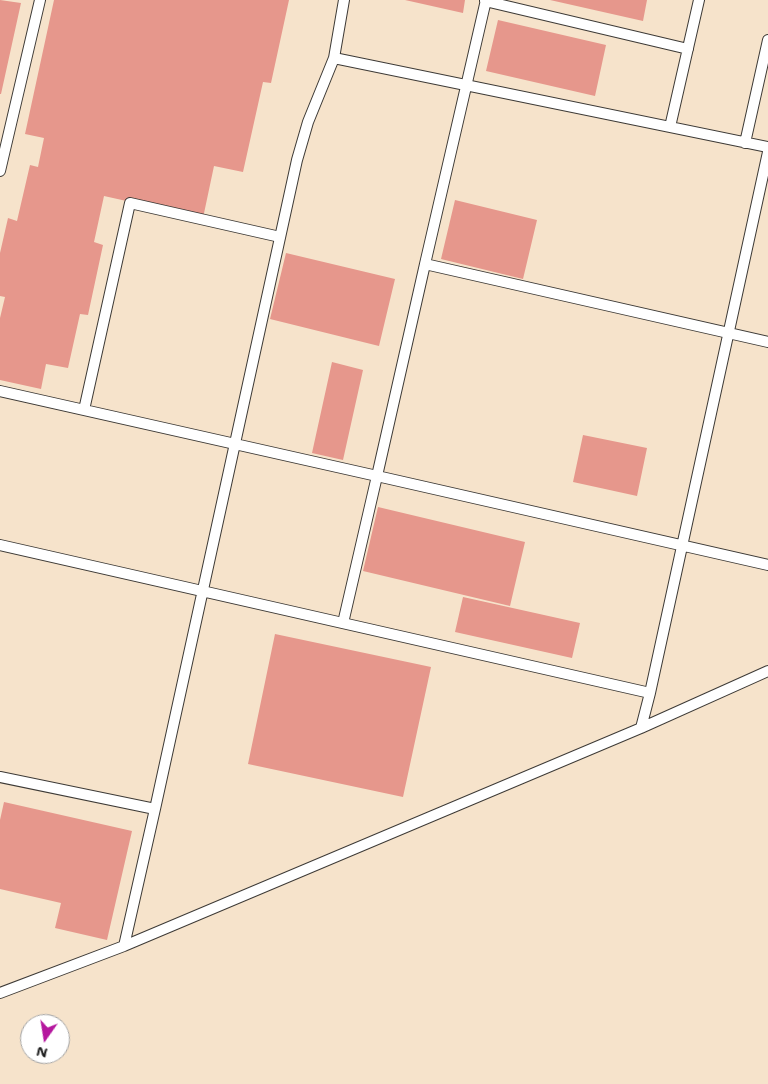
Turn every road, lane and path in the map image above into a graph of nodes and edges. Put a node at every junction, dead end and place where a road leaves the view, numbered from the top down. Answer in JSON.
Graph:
{"nodes":[{"id":1,"x":40,"y":0,"type":"edge"},
{"id":2,"x":344,"y":0,"type":"edge"},
{"id":3,"x":700,"y":0,"type":"edge"},
{"id":4,"x":485,"y":1,"type":"edge"},
{"id":5,"x":768,"y":40,"type":"edge"},
{"id":6,"x":688,"y":49,"type":"junction"},
{"id":7,"x":334,"y":58,"type":"junction"},
{"id":8,"x":466,"y":85,"type":"junction"},
{"id":9,"x":670,"y":127,"type":"junction"},
{"id":10,"x":745,"y":143,"type":"junction"},
{"id":11,"x":768,"y":147,"type":"edge"},
{"id":12,"x":768,"y":152,"type":"edge"},
{"id":13,"x":0,"y":171,"type":"edge"},
{"id":14,"x":280,"y":237,"type":"junction"},
{"id":15,"x":425,"y":264,"type":"junction"},
{"id":16,"x":728,"y":333,"type":"junction"},
{"id":17,"x":768,"y":342,"type":"edge"},
{"id":18,"x":0,"y":391,"type":"edge"},
{"id":19,"x":84,"y":410,"type":"junction"},
{"id":20,"x":235,"y":444,"type":"junction"},
{"id":21,"x":376,"y":476,"type":"junction"},
{"id":22,"x":0,"y":545,"type":"edge"},
{"id":23,"x":682,"y":546,"type":"junction"},
{"id":24,"x":768,"y":565,"type":"edge"},
{"id":25,"x":203,"y":591,"type":"junction"},
{"id":26,"x":343,"y":623,"type":"junction"},
{"id":27,"x":768,"y":671,"type":"edge"},
{"id":28,"x":650,"y":693,"type":"junction"},
{"id":29,"x":641,"y":728,"type":"junction"},
{"id":30,"x":0,"y":777,"type":"edge"},
{"id":31,"x":155,"y":809,"type":"junction"},
{"id":32,"x":124,"y":946,"type":"junction"},
{"id":33,"x":0,"y":994,"type":"edge"}],
"edges":[{"from":1,"to":13,"type":"lane"},
{"from":2,"to":7,"type":"lane"},
{"from":3,"to":6,"type":"lane"},
{"from":4,"to":6,"type":"lane"},
{"from":4,"to":8,"type":"lane"},
{"from":5,"to":10,"type":"lane"},
{"from":6,"to":9,"type":"lane"},
{"from":7,"to":8,"type":"lane"},
{"from":7,"to":14,"type":"lane"},
{"from":8,"to":9,"type":"lane"},
{"from":8,"to":15,"type":"lane"},
{"from":9,"to":10,"type":"lane"},
{"from":10,"to":11,"type":"lane"},
{"from":12,"to":16,"type":"lane"},
{"from":14,"to":19,"type":"lane"},
{"from":14,"to":20,"type":"lane"},
{"from":15,"to":16,"type":"lane"},
{"from":15,"to":21,"type":"lane"},
{"from":16,"to":17,"type":"lane"},
{"from":16,"to":23,"type":"lane"},
{"from":18,"to":19,"type":"lane"},
{"from":19,"to":20,"type":"lane"},
{"from":20,"to":21,"type":"lane"},
{"from":20,"to":25,"type":"lane"},
{"from":21,"to":23,"type":"lane"},
{"from":21,"to":26,"type":"lane"},
{"from":22,"to":25,"type":"lane"},
{"from":23,"to":24,"type":"lane"},
{"from":23,"to":28,"type":"lane"},
{"from":25,"to":26,"type":"lane"},
{"from":25,"to":31,"type":"lane"},
{"from":26,"to":28,"type":"lane"},
{"from":27,"to":29,"type":"lane"},
{"from":28,"to":29,"type":"lane"},
{"from":29,"to":32,"type":"lane"},
{"from":30,"to":31,"type":"lane"},
{"from":31,"to":32,"type":"lane"},
{"from":32,"to":33,"type":"lane"}]}
